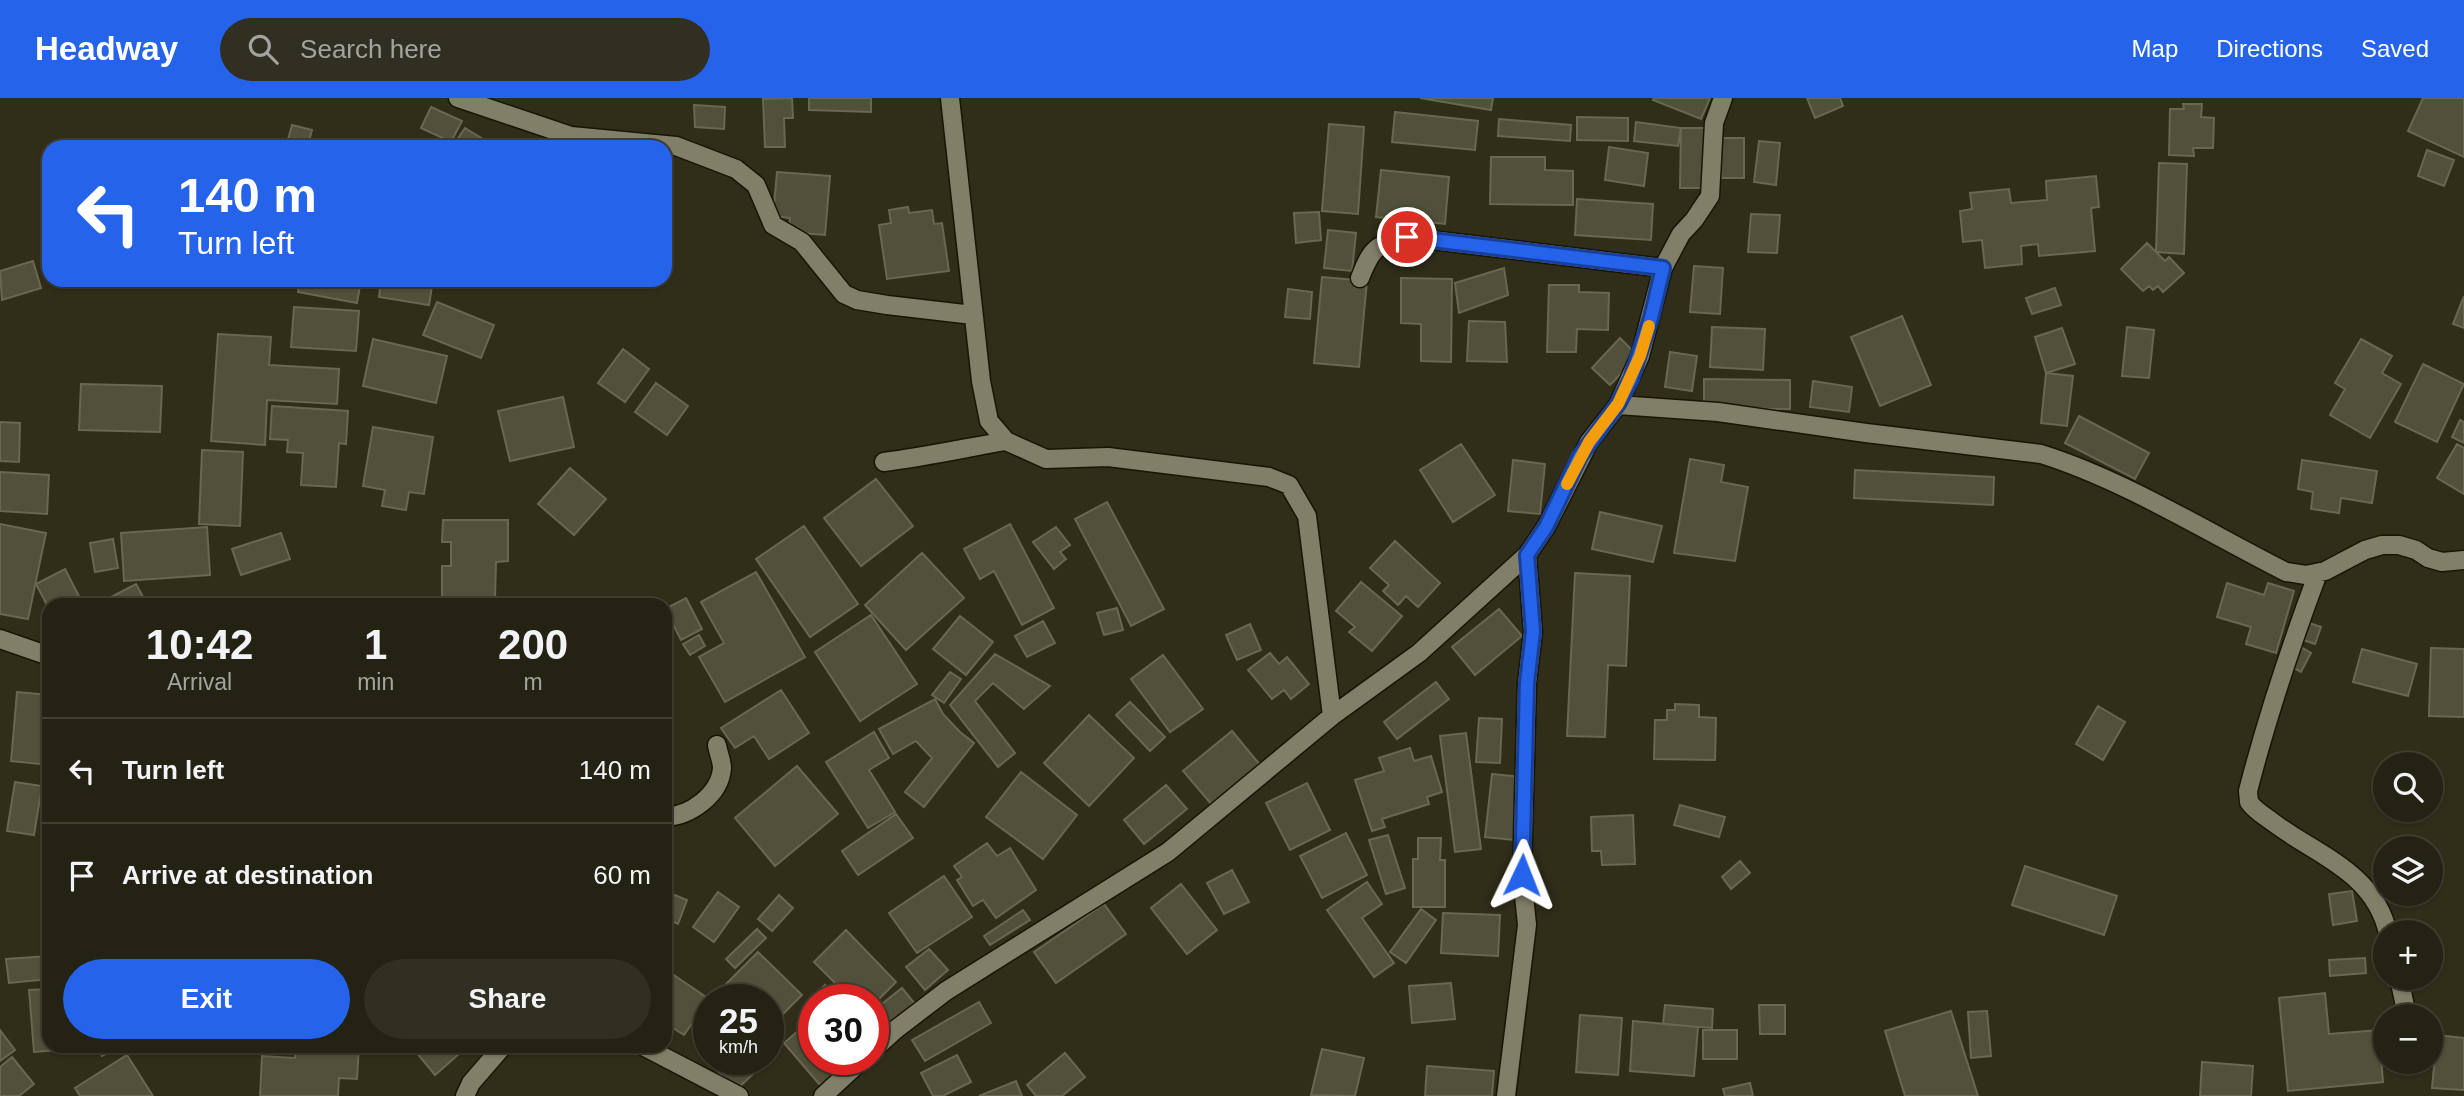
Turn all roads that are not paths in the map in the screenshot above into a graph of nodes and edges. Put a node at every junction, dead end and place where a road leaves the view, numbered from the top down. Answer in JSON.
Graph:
{"nodes":[{"id":1,"x":458,"y":98,"type":"edge"},
{"id":2,"x":950,"y":98,"type":"edge"},
{"id":3,"x":1723,"y":98,"type":"edge"},
{"id":4,"x":613,"y":140,"type":"edge"},
{"id":5,"x":672,"y":146,"type":"edge"},
{"id":6,"x":1663,"y":268,"type":"junction"},
{"id":7,"x":1360,"y":278,"type":"dead end"},
{"id":8,"x":973,"y":315,"type":"junction"},
{"id":9,"x":1618,"y":404,"type":"junction"},
{"id":10,"x":1006,"y":441,"type":"junction"},
{"id":11,"x":884,"y":462,"type":"dead end"},
{"id":12,"x":1527,"y":555,"type":"junction"},
{"id":13,"x":2464,"y":560,"type":"edge"},
{"id":14,"x":2318,"y":573,"type":"junction"},
{"id":15,"x":0,"y":639,"type":"edge"},
{"id":16,"x":42,"y":654,"type":"edge"},
{"id":17,"x":1332,"y":716,"type":"junction"},
{"id":18,"x":717,"y":745,"type":"dead end"},
{"id":19,"x":672,"y":817,"type":"edge"},
{"id":20,"x":2382,"y":920,"type":"edge"},
{"id":21,"x":889,"y":1035,"type":"edge"},
{"id":22,"x":497,"y":1053,"type":"edge"},
{"id":23,"x":656,"y":1053,"type":"edge"},
{"id":24,"x":846,"y":1075,"type":"edge"},
{"id":25,"x":465,"y":1096,"type":"edge"},
{"id":26,"x":739,"y":1096,"type":"edge"},
{"id":27,"x":823,"y":1096,"type":"edge"},
{"id":28,"x":1506,"y":1096,"type":"edge"}],
"edges":[{"from":1,"to":4,"type":"street"},
{"from":2,"to":8,"type":"street"},
{"from":3,"to":6,"type":"street"},
{"from":5,"to":8,"type":"street"},
{"from":6,"to":7,"type":"street"},
{"from":6,"to":9,"type":"street"},
{"from":8,"to":10,"type":"street"},
{"from":9,"to":12,"type":"street"},
{"from":9,"to":14,"type":"street"},
{"from":10,"to":11,"type":"street"},
{"from":10,"to":17,"type":"street"},
{"from":12,"to":17,"type":"street"},
{"from":12,"to":28,"type":"street"},
{"from":13,"to":14,"type":"street"},
{"from":14,"to":20,"type":"street"},
{"from":15,"to":16,"type":"street"},
{"from":17,"to":21,"type":"street"},
{"from":18,"to":19,"type":"street"},
{"from":22,"to":25,"type":"street"},
{"from":23,"to":26,"type":"street"},
{"from":24,"to":27,"type":"street"}]}
